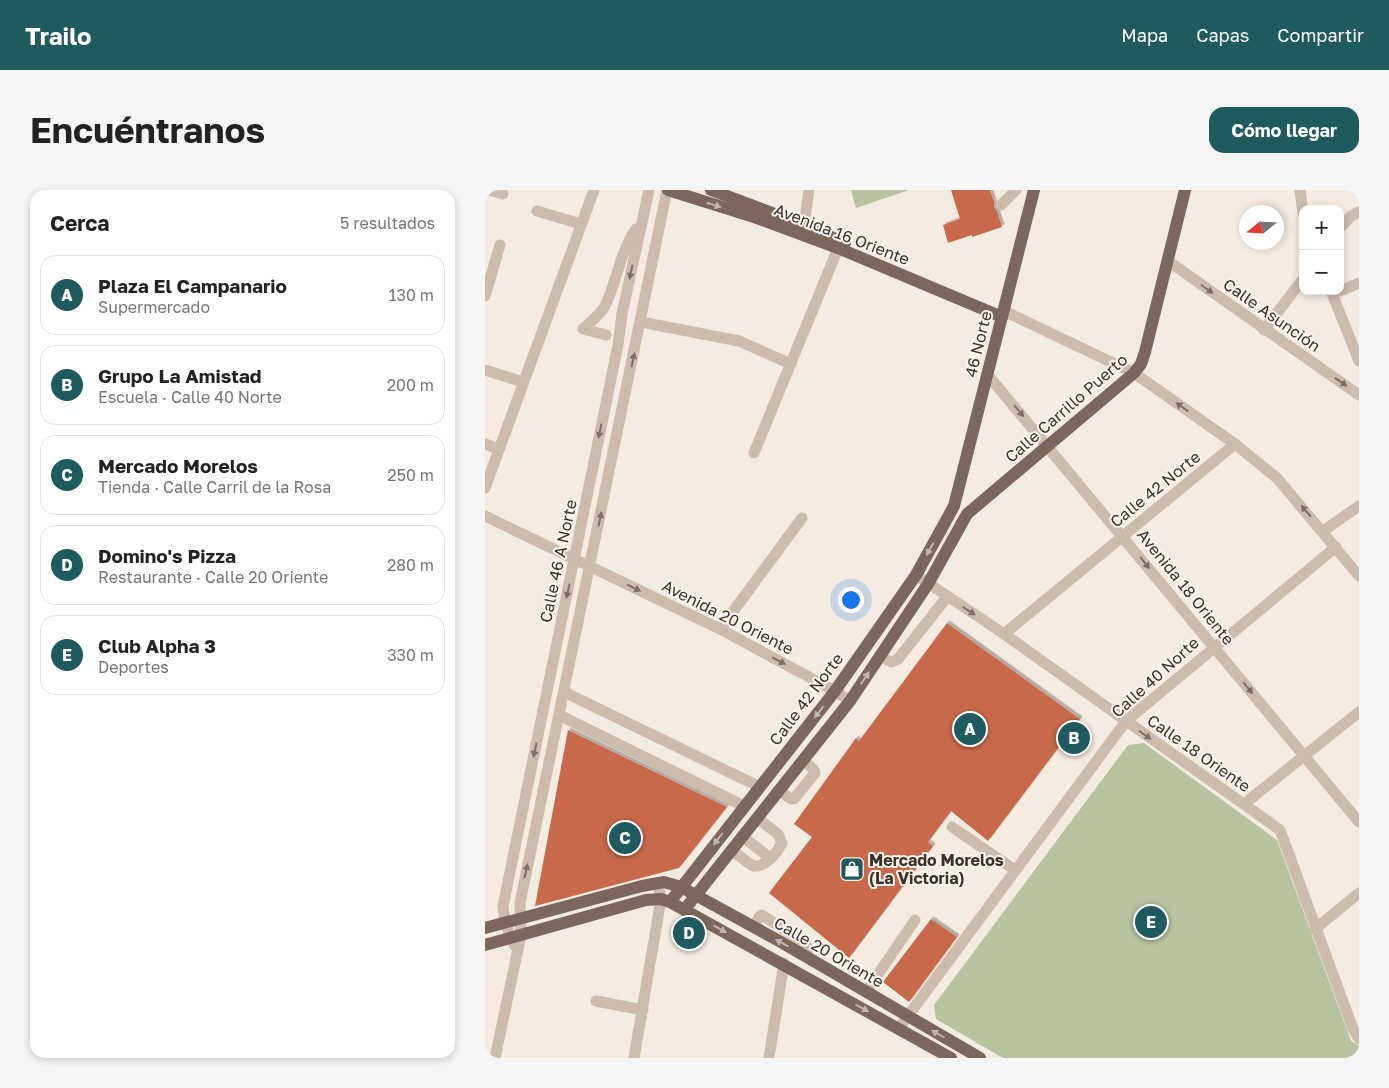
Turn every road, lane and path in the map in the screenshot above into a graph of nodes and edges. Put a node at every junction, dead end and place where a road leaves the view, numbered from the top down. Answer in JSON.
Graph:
{"nodes":[{"id":1,"x":489,"y":190,"type":"edge"},
{"id":2,"x":594,"y":190,"type":"edge"},
{"id":3,"x":649,"y":190,"type":"edge"},
{"id":4,"x":668,"y":190,"type":"edge"},
{"id":5,"x":711,"y":190,"type":"edge"},
{"id":6,"x":809,"y":190,"type":"edge"},
{"id":7,"x":1016,"y":190,"type":"edge"},
{"id":8,"x":1033,"y":190,"type":"edge"},
{"id":9,"x":1185,"y":190,"type":"edge"},
{"id":10,"x":1300,"y":190,"type":"edge"},
{"id":11,"x":503,"y":194,"type":"dead end"},
{"id":12,"x":1001,"y":205,"type":"dead end"},
{"id":13,"x":1302,"y":205,"type":"edge"},
{"id":14,"x":537,"y":211,"type":"dead end"},
{"id":15,"x":1359,"y":212,"type":"edge"},
{"id":16,"x":641,"y":223,"type":"junction"},
{"id":17,"x":581,"y":224,"type":"junction"},
{"id":18,"x":1344,"y":224,"type":"edge"},
{"id":19,"x":804,"y":225,"type":"junction"},
{"id":20,"x":840,"y":244,"type":"junction"},
{"id":21,"x":500,"y":245,"type":"dead end"},
{"id":22,"x":1167,"y":261,"type":"junction"},
{"id":23,"x":1359,"y":283,"type":"edge"},
{"id":24,"x":1299,"y":284,"type":"edge"},
{"id":25,"x":1344,"y":289,"type":"edge"},
{"id":26,"x":1337,"y":295,"type":"edge"},
{"id":27,"x":485,"y":296,"type":"edge"},
{"id":28,"x":604,"y":308,"type":"junction"},
{"id":29,"x":622,"y":314,"type":"junction"},
{"id":30,"x":1003,"y":314,"type":"junction"},
{"id":31,"x":641,"y":322,"type":"junction"},
{"id":32,"x":1264,"y":330,"type":"junction"},
{"id":33,"x":606,"y":335,"type":"dead end"},
{"id":34,"x":1358,"y":355,"type":"edge"},
{"id":35,"x":791,"y":364,"type":"junction"},
{"id":36,"x":485,"y":370,"type":"edge"},
{"id":37,"x":1134,"y":373,"type":"junction"},
{"id":38,"x":987,"y":374,"type":"junction"},
{"id":39,"x":523,"y":382,"type":"junction"},
{"id":40,"x":1359,"y":395,"type":"edge"},
{"id":41,"x":485,"y":444,"type":"edge"},
{"id":42,"x":1235,"y":444,"type":"junction"},
{"id":43,"x":1049,"y":446,"type":"junction"},
{"id":44,"x":499,"y":449,"type":"junction"},
{"id":45,"x":754,"y":453,"type":"dead end"},
{"id":46,"x":485,"y":488,"type":"edge"},
{"id":47,"x":954,"y":506,"type":"junction"},
{"id":48,"x":1359,"y":506,"type":"edge"},
{"id":49,"x":967,"y":514,"type":"junction"},
{"id":50,"x":485,"y":516,"type":"edge"},
{"id":51,"x":802,"y":518,"type":"dead end"},
{"id":52,"x":1323,"y":532,"type":"junction"},
{"id":53,"x":1123,"y":536,"type":"junction"},
{"id":54,"x":1336,"y":547,"type":"junction"},
{"id":55,"x":575,"y":560,"type":"junction"},
{"id":56,"x":590,"y":567,"type":"junction"},
{"id":57,"x":916,"y":575,"type":"junction"},
{"id":58,"x":1359,"y":576,"type":"edge"},
{"id":59,"x":929,"y":584,"type":"junction"},
{"id":60,"x":947,"y":597,"type":"junction"},
{"id":61,"x":720,"y":629,"type":"junction"},
{"id":62,"x":1004,"y":634,"type":"junction"},
{"id":63,"x":1214,"y":646,"type":"junction"},
{"id":64,"x":881,"y":656,"type":"junction"},
{"id":65,"x":553,"y":665,"type":"junction"},
{"id":66,"x":568,"y":669,"type":"junction"},
{"id":67,"x":835,"y":691,"type":"junction"},
{"id":68,"x":564,"y":692,"type":"junction"},
{"id":69,"x":850,"y":701,"type":"junction"},
{"id":70,"x":1359,"y":712,"type":"edge"},
{"id":71,"x":559,"y":715,"type":"junction"},
{"id":72,"x":1126,"y":721,"type":"junction"},
{"id":73,"x":1304,"y":756,"type":"junction"},
{"id":74,"x":803,"y":760,"type":"junction"},
{"id":75,"x":759,"y":787,"type":"junction"},
{"id":76,"x":779,"y":790,"type":"junction"},
{"id":77,"x":525,"y":797,"type":"junction"},
{"id":78,"x":541,"y":801,"type":"junction"},
{"id":79,"x":1244,"y":804,"type":"junction"},
{"id":80,"x":744,"y":806,"type":"junction"},
{"id":81,"x":757,"y":818,"type":"junction"},
{"id":82,"x":1359,"y":822,"type":"edge"},
{"id":83,"x":952,"y":827,"type":"dead end"},
{"id":84,"x":742,"y":836,"type":"junction"},
{"id":85,"x":731,"y":850,"type":"junction"},
{"id":86,"x":770,"y":858,"type":"junction"},
{"id":87,"x":1015,"y":870,"type":"junction"},
{"id":88,"x":658,"y":883,"type":"junction"},
{"id":89,"x":681,"y":887,"type":"junction"},
{"id":90,"x":1359,"y":893,"type":"edge"},
{"id":91,"x":695,"y":895,"type":"junction"},
{"id":92,"x":666,"y":900,"type":"junction"},
{"id":93,"x":685,"y":910,"type":"junction"},
{"id":94,"x":519,"y":919,"type":"junction"},
{"id":95,"x":915,"y":920,"type":"dead end"},
{"id":96,"x":505,"y":923,"type":"junction"},
{"id":97,"x":485,"y":928,"type":"edge"},
{"id":98,"x":1315,"y":929,"type":"junction"},
{"id":99,"x":516,"y":936,"type":"junction"},
{"id":100,"x":485,"y":945,"type":"edge"},
{"id":101,"x":783,"y":964,"type":"junction"},
{"id":102,"x":866,"y":992,"type":"junction"},
{"id":103,"x":596,"y":1001,"type":"dead end"},
{"id":104,"x":643,"y":1010,"type":"junction"},
{"id":105,"x":907,"y":1016,"type":"junction"},
{"id":106,"x":899,"y":1028,"type":"junction"},
{"id":107,"x":1359,"y":1039,"type":"edge"},
{"id":108,"x":495,"y":1058,"type":"edge"},
{"id":109,"x":634,"y":1058,"type":"edge"},
{"id":110,"x":769,"y":1058,"type":"edge"},
{"id":111,"x":951,"y":1058,"type":"edge"},
{"id":112,"x":980,"y":1058,"type":"edge"}],
"edges":[{"from":1,"to":11,"type":"street"},
{"from":2,"to":17,"type":"street"},
{"from":3,"to":16,"type":"street","name":"Calle 46 A Norte"},
{"from":4,"to":20,"type":"main road","name":"Avenida 16 Oriente","one_way":true},
{"from":4,"to":31,"type":"street","name":"Calle 46 A Norte"},
{"from":5,"to":19,"type":"main road","name":"Avenida 16 Oriente"},
{"from":6,"to":19,"type":"street"},
{"from":7,"to":12,"type":"street"},
{"from":8,"to":30,"type":"main road","name":"46 Norte"},
{"from":9,"to":22,"type":"main road","name":"Calle Carrillo Puerto"},
{"from":10,"to":13,"type":"street"},
{"from":14,"to":17,"type":"street"},
{"from":15,"to":18,"type":"street"},
{"from":16,"to":28,"type":"street"},
{"from":16,"to":29,"type":"street","name":"Calle 46 A Norte","one_way":true},
{"from":17,"to":39,"type":"street"},
{"from":19,"to":20,"type":"main road","name":"Avenida 16 Oriente"},
{"from":20,"to":30,"type":"main road","name":"Avenida 16 Oriente"},
{"from":20,"to":35,"type":"street"},
{"from":21,"to":27,"type":"street"},
{"from":22,"to":32,"type":"street","name":"Calle Asunción","one_way":true},
{"from":22,"to":37,"type":"main road","name":"Calle Carrillo Puerto"},
{"from":23,"to":25,"type":"street"},
{"from":24,"to":32,"type":"street"},
{"from":26,"to":34,"type":"street"},
{"from":28,"to":29,"type":"street"},
{"from":28,"to":33,"type":"street"},
{"from":29,"to":55,"type":"street","name":"Calle 46 A Norte","one_way":true},
{"from":30,"to":37,"type":"street"},
{"from":30,"to":38,"type":"main road","name":"46 Norte"},
{"from":31,"to":35,"type":"street"},
{"from":56,"to":31,"type":"street","name":"Calle 46 A Norte","one_way":true},
{"from":32,"to":40,"type":"street","name":"Calle Asunción","one_way":true},
{"from":35,"to":45,"type":"street"},
{"from":36,"to":39,"type":"street"},
{"from":42,"to":37,"type":"street","one_way":true},
{"from":37,"to":43,"type":"main road","name":"Calle Carrillo Puerto"},
{"from":38,"to":43,"type":"street","name":"Avenida 18 Oriente","one_way":true},
{"from":38,"to":47,"type":"main road","name":"46 Norte"},
{"from":39,"to":44,"type":"street"},
{"from":41,"to":44,"type":"street"},
{"from":52,"to":42,"type":"street","one_way":true},
{"from":42,"to":53,"type":"street","name":"Calle 42 Norte"},
{"from":43,"to":49,"type":"main road","name":"Calle Carrillo Puerto"},
{"from":43,"to":53,"type":"street","name":"Avenida 18 Oriente"},
{"from":44,"to":46,"type":"street"},
{"from":47,"to":49,"type":"main road"},
{"from":47,"to":57,"type":"main road","name":"Calle 42 Norte","one_way":true},
{"from":48,"to":52,"type":"street"},
{"from":49,"to":59,"type":"main road"},
{"from":50,"to":55,"type":"street","name":"Avenida 20 Oriente"},
{"from":51,"to":61,"type":"street"},
{"from":52,"to":54,"type":"street"},
{"from":53,"to":62,"type":"street","name":"Calle 42 Norte"},
{"from":53,"to":63,"type":"street","name":"Avenida 18 Oriente","one_way":true},
{"from":54,"to":58,"type":"street"},
{"from":54,"to":63,"type":"street","name":"Calle 40 Norte"},
{"from":55,"to":56,"type":"street","name":"Avenida 20 Oriente"},
{"from":55,"to":65,"type":"street","name":"Calle 46 A Norte","one_way":true},
{"from":56,"to":61,"type":"street","name":"Avenida 20 Oriente","one_way":true},
{"from":56,"to":66,"type":"street","name":"Calle 46 A Norte"},
{"from":57,"to":59,"type":"street","name":"Calle 18 Oriente"},
{"from":57,"to":67,"type":"main road","name":"Calle 42 Norte"},
{"from":59,"to":60,"type":"street","name":"Calle 18 Oriente"},
{"from":59,"to":64,"type":"main road"},
{"from":60,"to":62,"type":"street","name":"Calle 18 Oriente","one_way":true},
{"from":60,"to":64,"type":"street"},
{"from":61,"to":67,"type":"street","name":"Avenida 20 Oriente","one_way":true},
{"from":62,"to":72,"type":"street","name":"Calle 18 Oriente"},
{"from":63,"to":72,"type":"street","name":"Calle 40 Norte"},
{"from":63,"to":73,"type":"street","name":"Avenida 18 Oriente","one_way":true},
{"from":69,"to":64,"type":"main road","one_way":true},
{"from":65,"to":66,"type":"street"},
{"from":65,"to":77,"type":"street","name":"Calle 46 A Norte","one_way":true},
{"from":66,"to":68,"type":"street","name":"Calle 46 A Norte"},
{"from":67,"to":69,"type":"street","name":"Avenida 20 Oriente"},
{"from":67,"to":75,"type":"main road","name":"Calle 42 Norte","one_way":true},
{"from":68,"to":71,"type":"street","name":"Calle 46 A Norte"},
{"from":68,"to":75,"type":"street"},
{"from":69,"to":74,"type":"main road"},
{"from":70,"to":73,"type":"street"},
{"from":71,"to":78,"type":"street","name":"Calle 46 A Norte"},
{"from":71,"to":80,"type":"street"},
{"from":72,"to":79,"type":"street","name":"Calle 18 Oriente","one_way":true},
{"from":72,"to":87,"type":"street","name":"Calle 40 Norte"},
{"from":73,"to":79,"type":"street"},
{"from":73,"to":82,"type":"street","name":"Avenida 18 Oriente"},
{"from":74,"to":76,"type":"main road"},
{"from":74,"to":76,"type":"street"},
{"from":75,"to":80,"type":"main road","name":"Calle 42 Norte"},
{"from":76,"to":81,"type":"main road"},
{"from":77,"to":78,"type":"street"},
{"from":77,"to":96,"type":"street","name":"Calle 46 A Norte"},
{"from":94,"to":78,"type":"street","name":"Calle 46 A Norte","one_way":true},
{"from":79,"to":98,"type":"street","name":"Calle 18 Oriente"},
{"from":80,"to":89,"type":"main road","name":"Calle 42 Norte","one_way":true},
{"from":81,"to":84,"type":"main road"},
{"from":81,"to":86,"type":"street"},
{"from":83,"to":87,"type":"street"},
{"from":84,"to":85,"type":"main road"},
{"from":84,"to":86,"type":"street"},
{"from":85,"to":86,"type":"street"},
{"from":85,"to":91,"type":"main road"},
{"from":87,"to":105,"type":"street","name":"Calle 40 Norte"},
{"from":88,"to":89,"type":"main road","name":"Calle 20 Oriente"},
{"from":88,"to":92,"type":"street"},
{"from":88,"to":94,"type":"main road"},
{"from":89,"to":91,"type":"main road","name":"Calle 20 Oriente"},
{"from":89,"to":92,"type":"main road","name":"Calle 42 Norte"},
{"from":90,"to":98,"type":"street"},
{"from":91,"to":93,"type":"main road"},
{"from":91,"to":102,"type":"main road","name":"Calle 20 Oriente"},
{"from":92,"to":93,"type":"main road","name":"Calle 20 Oriente"},
{"from":92,"to":99,"type":"main road"},
{"from":92,"to":104,"type":"street"},
{"from":93,"to":101,"type":"main road","name":"Calle 20 Oriente","one_way":true},
{"from":94,"to":96,"type":"main road"},
{"from":94,"to":99,"type":"street","name":"Calle 46 A Norte"},
{"from":95,"to":102,"type":"street"},
{"from":96,"to":97,"type":"main road"},
{"from":96,"to":99,"type":"street","name":"Calle 46 A Norte"},
{"from":98,"to":107,"type":"street","name":"Calle 18 Oriente"},
{"from":99,"to":100,"type":"main road"},
{"from":99,"to":108,"type":"street"},
{"from":101,"to":106,"type":"main road","name":"Calle 20 Oriente","one_way":true},
{"from":101,"to":110,"type":"street"},
{"from":102,"to":105,"type":"main road","name":"Calle 20 Oriente"},
{"from":103,"to":104,"type":"street"},
{"from":104,"to":109,"type":"street"},
{"from":105,"to":106,"type":"street","name":"Calle 40 Norte"},
{"from":112,"to":105,"type":"main road","name":"Calle 20 Oriente","one_way":true},
{"from":106,"to":111,"type":"main road","name":"Calle 20 Oriente"}]}
